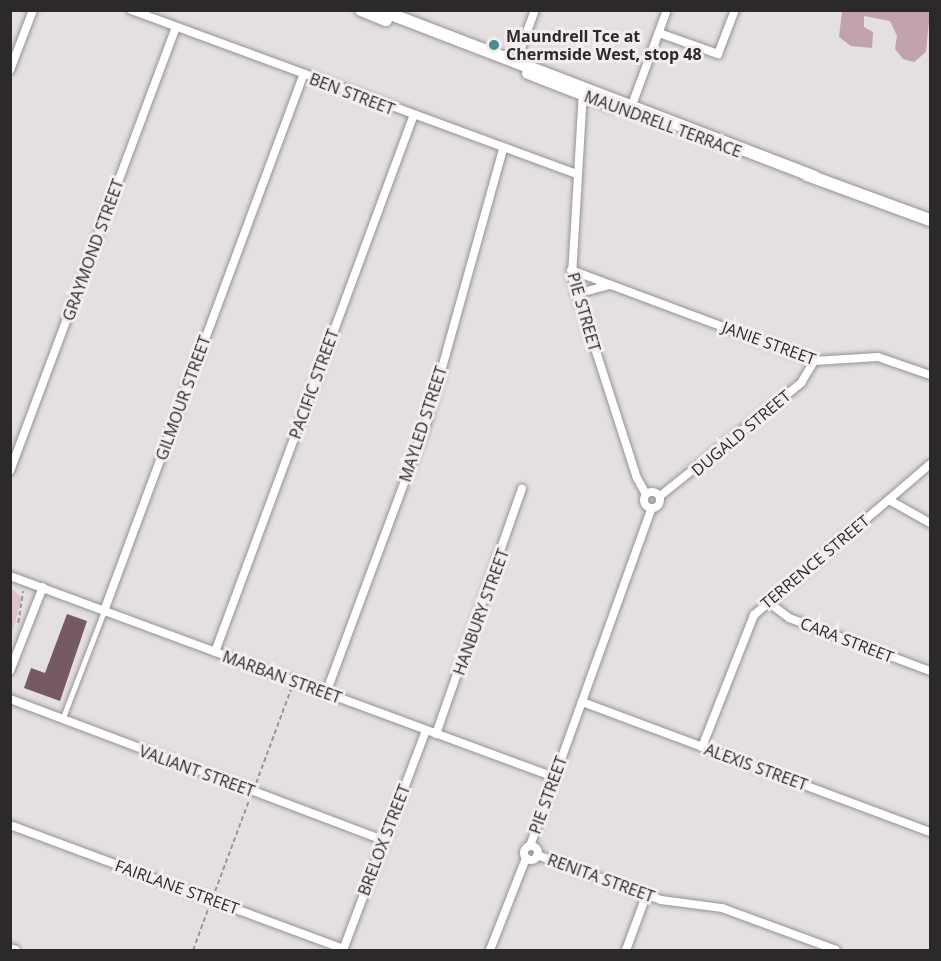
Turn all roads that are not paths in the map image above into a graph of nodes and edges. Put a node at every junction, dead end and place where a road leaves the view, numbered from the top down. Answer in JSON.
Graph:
{"nodes":[{"id":1,"x":33,"y":10,"type":"edge"},
{"id":2,"x":131,"y":10,"type":"edge"},
{"id":3,"x":361,"y":10,"type":"edge"},
{"id":4,"x":380,"y":10,"type":"edge"},
{"id":5,"x":535,"y":10,"type":"edge"},
{"id":6,"x":667,"y":10,"type":"edge"},
{"id":7,"x":735,"y":10,"type":"edge"},
{"id":8,"x":176,"y":28,"type":"junction"},
{"id":9,"x":659,"y":33,"type":"junction"},
{"id":10,"x":445,"y":38,"type":"junction"},
{"id":11,"x":515,"y":64,"type":"junction"},
{"id":12,"x":10,"y":70,"type":"edge"},
{"id":13,"x":303,"y":75,"type":"junction"},
{"id":14,"x":583,"y":90,"type":"junction"},
{"id":15,"x":632,"y":105,"type":"junction"},
{"id":16,"x":413,"y":117,"type":"junction"},
{"id":17,"x":503,"y":150,"type":"junction"},
{"id":18,"x":575,"y":173,"type":"junction"},
{"id":19,"x":814,"y":177,"type":"junction"},
{"id":20,"x":930,"y":220,"type":"edge"},
{"id":21,"x":571,"y":270,"type":"junction"},
{"id":22,"x":610,"y":285,"type":"junction"},
{"id":23,"x":576,"y":294,"type":"junction"},
{"id":24,"x":814,"y":360,"type":"junction"},
{"id":25,"x":930,"y":375,"type":"edge"},
{"id":26,"x":930,"y":464,"type":"edge"},
{"id":27,"x":10,"y":471,"type":"edge"},
{"id":28,"x":522,"y":489,"type":"dead end"},
{"id":29,"x":646,"y":494,"type":"junction"},
{"id":30,"x":660,"y":496,"type":"junction"},
{"id":31,"x":889,"y":500,"type":"junction"},
{"id":32,"x":652,"y":508,"type":"junction"},
{"id":33,"x":930,"y":523,"type":"edge"},
{"id":34,"x":10,"y":576,"type":"edge"},
{"id":35,"x":43,"y":587,"type":"junction"},
{"id":36,"x":768,"y":602,"type":"junction"},
{"id":37,"x":104,"y":610,"type":"junction"},
{"id":38,"x":215,"y":652,"type":"junction"},
{"id":39,"x":10,"y":671,"type":"edge"},
{"id":40,"x":930,"y":671,"type":"edge"},
{"id":41,"x":326,"y":693,"type":"junction"},
{"id":42,"x":10,"y":699,"type":"edge"},
{"id":43,"x":582,"y":702,"type":"junction"},
{"id":44,"x":63,"y":720,"type":"junction"},
{"id":45,"x":426,"y":730,"type":"junction"},
{"id":46,"x":436,"y":734,"type":"junction"},
{"id":47,"x":702,"y":747,"type":"junction"},
{"id":48,"x":554,"y":777,"type":"junction"},
{"id":49,"x":10,"y":825,"type":"edge"},
{"id":50,"x":930,"y":832,"type":"edge"},
{"id":51,"x":384,"y":840,"type":"junction"},
{"id":52,"x":530,"y":846,"type":"junction"},
{"id":53,"x":537,"y":855,"type":"junction"},
{"id":54,"x":526,"y":858,"type":"junction"},
{"id":55,"x":646,"y":896,"type":"junction"},
{"id":56,"x":10,"y":948,"type":"edge"},
{"id":57,"x":343,"y":950,"type":"edge"},
{"id":58,"x":16,"y":951,"type":"edge"},
{"id":59,"x":490,"y":951,"type":"edge"},
{"id":60,"x":626,"y":951,"type":"edge"},
{"id":61,"x":837,"y":951,"type":"edge"}],
"edges":[{"from":1,"to":12,"type":"street"},
{"from":2,"to":8,"type":"street","name":"BEN STREET"},
{"from":3,"to":10,"type":"main road","name":"MAUNDRELL TERRACE"},
{"from":4,"to":10,"type":"main road","name":"MAUNDRELL TERRACE"},
{"from":5,"to":11,"type":"street"},
{"from":6,"to":9,"type":"street"},
{"from":7,"to":9,"type":"street"},
{"from":8,"to":13,"type":"street","name":"BEN STREET"},
{"from":8,"to":27,"type":"street","name":"GRAYMOND STREET"},
{"from":9,"to":15,"type":"street"},
{"from":10,"to":11,"type":"main road","name":"MAUNDRELL TERRACE"},
{"from":11,"to":14,"type":"main road","name":"MAUNDRELL TERRACE"},
{"from":13,"to":16,"type":"street","name":"BEN STREET"},
{"from":13,"to":37,"type":"street","name":"GILMOUR STREET"},
{"from":14,"to":15,"type":"main road","name":"MAUNDRELL TERRACE"},
{"from":14,"to":18,"type":"street","name":"PIE STREET"},
{"from":14,"to":19,"type":"main road","name":"MAUNDRELL TERRACE"},
{"from":15,"to":19,"type":"main road","name":"MAUNDRELL TERRACE"},
{"from":16,"to":17,"type":"street","name":"BEN STREET"},
{"from":16,"to":38,"type":"street","name":"PACIFIC STREET"},
{"from":17,"to":18,"type":"street","name":"BEN STREET"},
{"from":17,"to":41,"type":"street","name":"MAYLED STREET"},
{"from":18,"to":21,"type":"street","name":"PIE STREET"},
{"from":19,"to":20,"type":"main road","name":"MAUNDRELL TERRACE"},
{"from":21,"to":22,"type":"street","name":"JANIE STREET"},
{"from":21,"to":23,"type":"street","name":"PIE STREET"},
{"from":22,"to":23,"type":"street"},
{"from":22,"to":24,"type":"street","name":"JANIE STREET"},
{"from":23,"to":29,"type":"street","name":"PIE STREET"},
{"from":24,"to":25,"type":"street","name":"JANIE STREET"},
{"from":24,"to":30,"type":"street","name":"DUGALD STREET"},
{"from":26,"to":31,"type":"street","name":"TERRENCE STREET"},
{"from":28,"to":46,"type":"street","name":"HANBURY STREET"},
{"from":29,"to":30,"type":"street"},
{"from":29,"to":32,"type":"street","name":"PIE STREET"},
{"from":30,"to":32,"type":"street","name":"DUGALD STREET"},
{"from":31,"to":33,"type":"street"},
{"from":31,"to":36,"type":"street","name":"TERRENCE STREET"},
{"from":32,"to":43,"type":"street","name":"PIE STREET"},
{"from":34,"to":35,"type":"street","name":"MARBAN STREET"},
{"from":35,"to":37,"type":"street","name":"MARBAN STREET"},
{"from":35,"to":39,"type":"street"},
{"from":36,"to":40,"type":"street","name":"CARA STREET"},
{"from":36,"to":47,"type":"street","name":"TERRENCE STREET"},
{"from":37,"to":38,"type":"street","name":"MARBAN STREET"},
{"from":37,"to":44,"type":"lane","name":"GILMOUR STREET"},
{"from":38,"to":41,"type":"street","name":"MARBAN STREET"},
{"from":41,"to":45,"type":"street","name":"MARBAN STREET"},
{"from":42,"to":44,"type":"street","name":"VALIANT STREET"},
{"from":43,"to":47,"type":"street","name":"ALEXIS STREET"},
{"from":43,"to":48,"type":"street","name":"PIE STREET"},
{"from":44,"to":51,"type":"street","name":"VALIANT STREET"},
{"from":45,"to":46,"type":"street","name":"MARBAN STREET"},
{"from":45,"to":51,"type":"street","name":"BRELOX STREET"},
{"from":46,"to":48,"type":"street","name":"MARBAN STREET"},
{"from":47,"to":50,"type":"street","name":"ALEXIS STREET"},
{"from":48,"to":52,"type":"street","name":"PIE STREET"},
{"from":49,"to":57,"type":"street","name":"FAIRLANE STREET"},
{"from":51,"to":57,"type":"street","name":"BRELOX STREET"},
{"from":52,"to":53,"type":"street"},
{"from":52,"to":54,"type":"street","name":"PIE STREET"},
{"from":53,"to":54,"type":"street"},
{"from":53,"to":55,"type":"street","name":"RENITA STREET"},
{"from":54,"to":59,"type":"street"},
{"from":55,"to":60,"type":"street"},
{"from":55,"to":61,"type":"street","name":"RENITA STREET"},
{"from":56,"to":58,"type":"street"}]}
